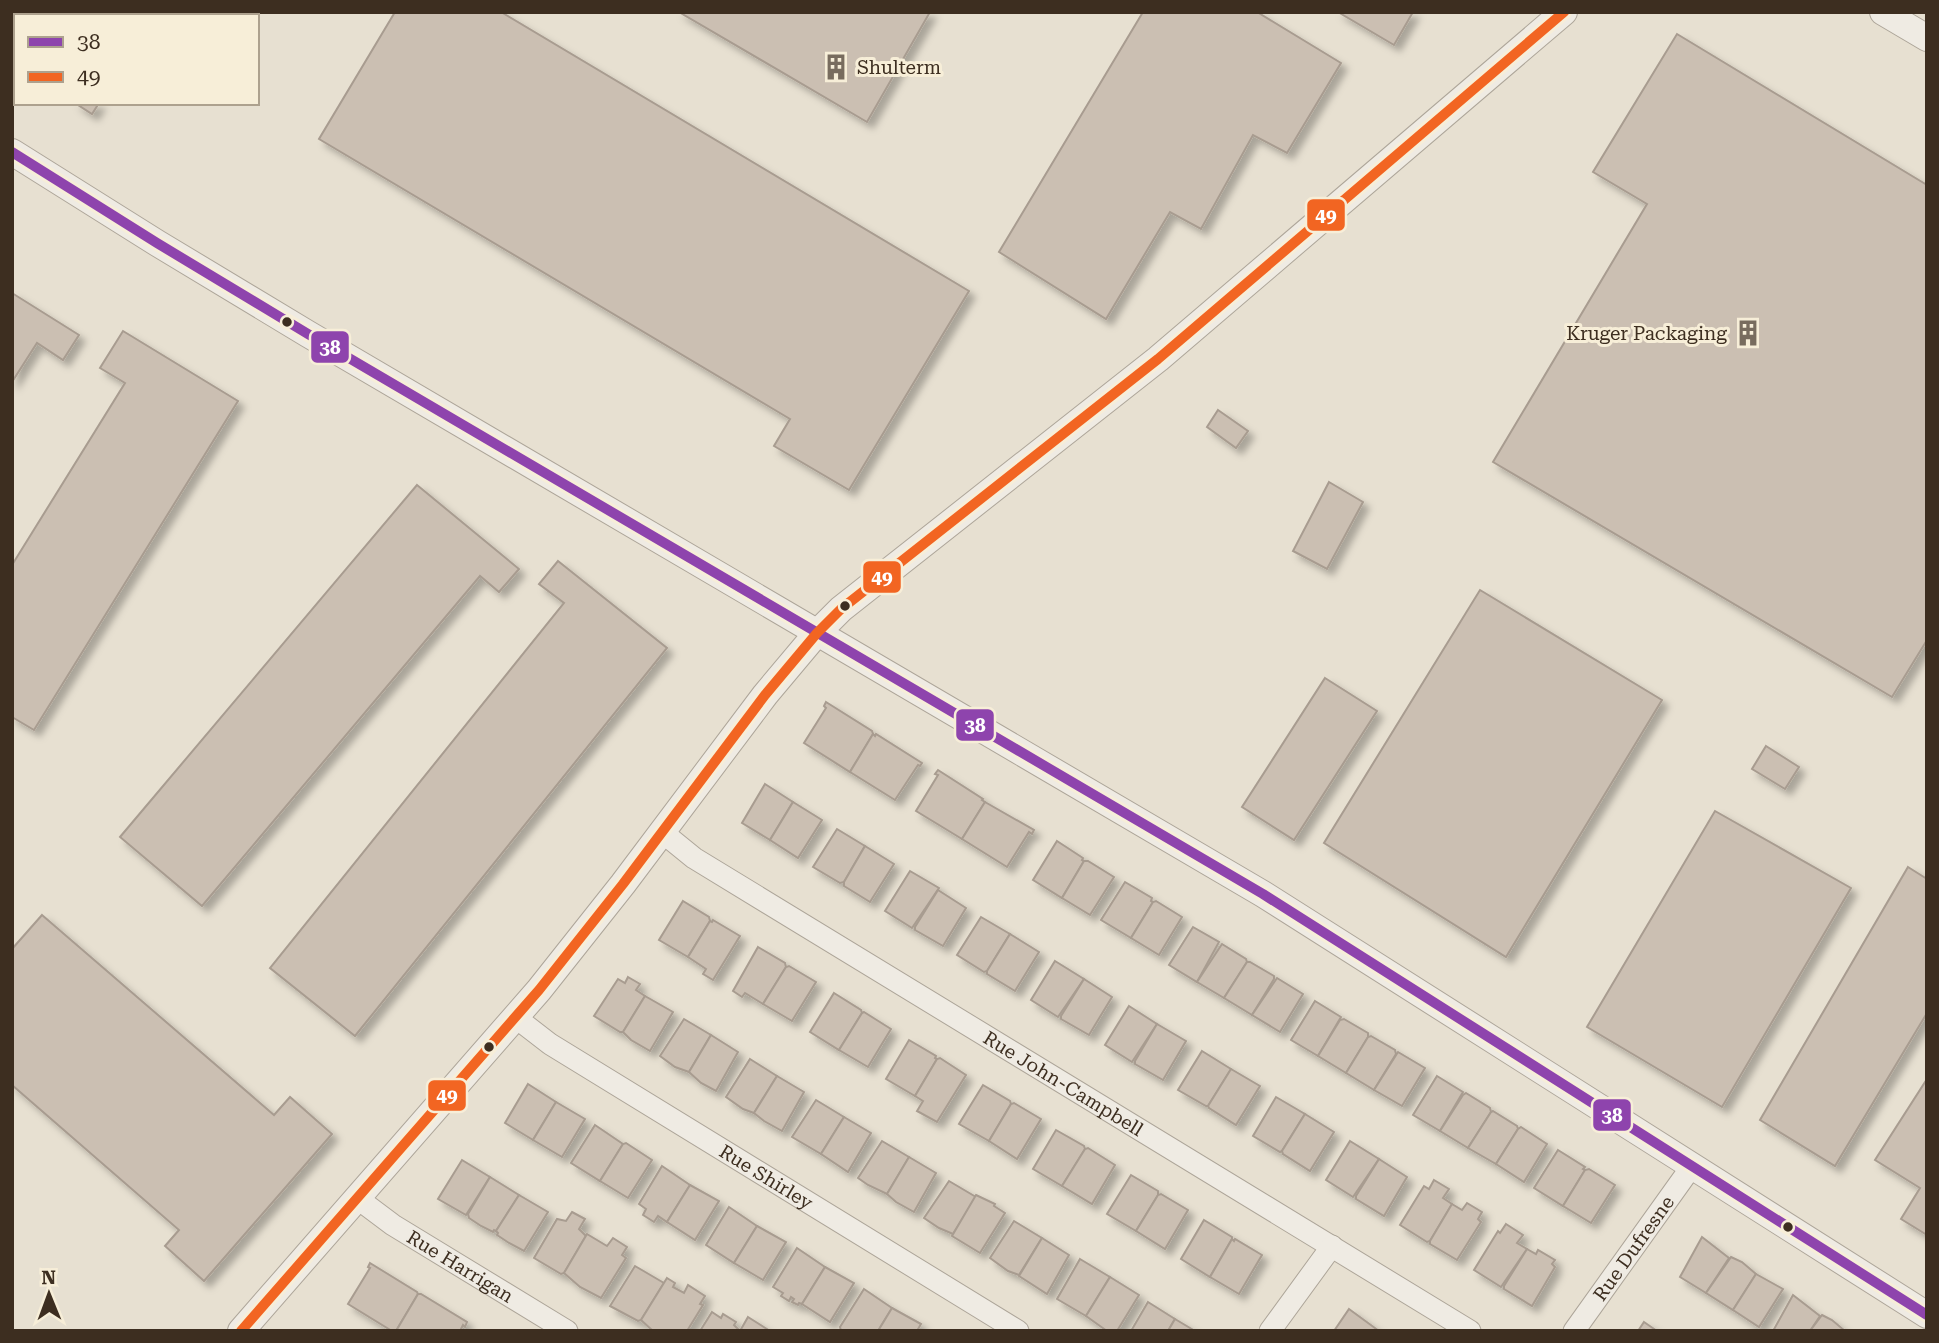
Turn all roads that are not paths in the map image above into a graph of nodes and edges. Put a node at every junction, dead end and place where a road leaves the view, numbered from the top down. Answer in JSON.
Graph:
{"nodes":[{"id":1,"x":1564,"y":12,"type":"edge"},
{"id":2,"x":1883,"y":12,"type":"edge"},
{"id":3,"x":1927,"y":38,"type":"edge"},
{"id":4,"x":12,"y":152,"type":"edge"},
{"id":5,"x":817,"y":633,"type":"junction"},
{"id":6,"x":662,"y":832,"type":"junction"},
{"id":7,"x":515,"y":1017,"type":"junction"},
{"id":8,"x":1692,"y":1166,"type":"junction"},
{"id":9,"x":357,"y":1198,"type":"junction"},
{"id":10,"x":1332,"y":1246,"type":"junction"},
{"id":11,"x":1927,"y":1315,"type":"edge"},
{"id":12,"x":242,"y":1331,"type":"edge"},
{"id":13,"x":568,"y":1331,"type":"edge"},
{"id":14,"x":1018,"y":1331,"type":"edge"},
{"id":15,"x":1270,"y":1331,"type":"edge"},
{"id":16,"x":1469,"y":1331,"type":"edge"},
{"id":17,"x":1574,"y":1331,"type":"edge"}],
"edges":[{"from":1,"to":5,"type":"street"},
{"from":2,"to":3,"type":"street"},
{"from":4,"to":5,"type":"street"},
{"from":5,"to":6,"type":"street"},
{"from":5,"to":8,"type":"street"},
{"from":6,"to":7,"type":"street"},
{"from":6,"to":10,"type":"street","name":"Rue John-Campbell"},
{"from":7,"to":9,"type":"street"},
{"from":7,"to":14,"type":"street","name":"Rue Shirley"},
{"from":8,"to":11,"type":"street"},
{"from":8,"to":17,"type":"street","name":"Rue Dufresne"},
{"from":9,"to":12,"type":"street"},
{"from":9,"to":13,"type":"street","name":"Rue Harrigan"},
{"from":10,"to":15,"type":"street"},
{"from":10,"to":16,"type":"street","name":"Rue John-Campbell"}]}
